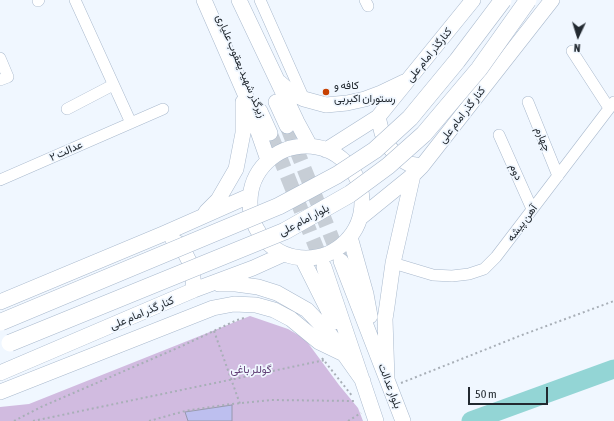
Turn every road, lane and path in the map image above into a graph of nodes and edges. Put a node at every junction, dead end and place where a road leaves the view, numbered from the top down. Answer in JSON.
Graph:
{"nodes":[{"id":1,"x":75,"y":0,"type":"edge"},
{"id":2,"x":204,"y":0,"type":"edge"},
{"id":3,"x":213,"y":0,"type":"edge"},
{"id":4,"x":228,"y":0,"type":"edge"},
{"id":5,"x":240,"y":0,"type":"edge"},
{"id":6,"x":260,"y":0,"type":"edge"},
{"id":7,"x":473,"y":0,"type":"edge"},
{"id":8,"x":503,"y":0,"type":"edge"},
{"id":9,"x":528,"y":0,"type":"edge"},
{"id":10,"x":552,"y":0,"type":"edge"},
{"id":11,"x":572,"y":51,"type":"dead end"},
{"id":12,"x":0,"y":58,"type":"edge"},
{"id":13,"x":410,"y":78,"type":"junction"},
{"id":14,"x":0,"y":80,"type":"edge"},
{"id":15,"x":276,"y":80,"type":"junction"},
{"id":16,"x":113,"y":84,"type":"junction"},
{"id":17,"x":243,"y":92,"type":"junction"},
{"id":18,"x":304,"y":99,"type":"junction"},
{"id":19,"x":528,"y":102,"type":"dead end"},
{"id":20,"x":612,"y":105,"type":"edge"},
{"id":21,"x":67,"y":109,"type":"dead end"},
{"id":22,"x":163,"y":110,"type":"dead end"},
{"id":23,"x":378,"y":117,"type":"junction"},
{"id":24,"x":131,"y":123,"type":"junction"},
{"id":25,"x":292,"y":124,"type":"junction"},
{"id":26,"x":499,"y":135,"type":"dead end"},
{"id":27,"x":265,"y":136,"type":"junction"},
{"id":28,"x":310,"y":146,"type":"junction"},
{"id":29,"x":326,"y":150,"type":"junction"},
{"id":30,"x":268,"y":160,"type":"junction"},
{"id":31,"x":418,"y":171,"type":"junction"},
{"id":32,"x":558,"y":176,"type":"junction"},
{"id":33,"x":0,"y":180,"type":"edge"},
{"id":34,"x":249,"y":196,"type":"junction"},
{"id":35,"x":532,"y":209,"type":"junction"},
{"id":36,"x":201,"y":217,"type":"junction"},
{"id":37,"x":360,"y":218,"type":"junction"},
{"id":38,"x":163,"y":234,"type":"junction"},
{"id":39,"x":350,"y":237,"type":"junction"},
{"id":40,"x":284,"y":254,"type":"junction"},
{"id":41,"x":302,"y":258,"type":"junction"},
{"id":42,"x":341,"y":260,"type":"tunnel mouth"},
{"id":43,"x":393,"y":263,"type":"junction"},
{"id":44,"x":324,"y":267,"type":"tunnel mouth"},
{"id":45,"x":360,"y":270,"type":"junction"},
{"id":46,"x":210,"y":284,"type":"junction"},
{"id":47,"x":316,"y":284,"type":"junction"},
{"id":48,"x":194,"y":290,"type":"junction"},
{"id":49,"x":614,"y":301,"type":"edge"},
{"id":50,"x":0,"y":302,"type":"edge"},
{"id":51,"x":250,"y":316,"type":"dead end"},
{"id":52,"x":2,"y":322,"type":"dead end"},
{"id":53,"x":214,"y":331,"type":"junction"},
{"id":54,"x":10,"y":343,"type":"dead end"},
{"id":55,"x":377,"y":351,"type":"junction"},
{"id":56,"x":320,"y":356,"type":"dead end"},
{"id":57,"x":350,"y":357,"type":"junction"},
{"id":58,"x":325,"y":360,"type":"junction"},
{"id":59,"x":0,"y":373,"type":"edge"},
{"id":60,"x":231,"y":380,"type":"junction"},
{"id":61,"x":389,"y":383,"type":"junction"},
{"id":62,"x":0,"y":392,"type":"edge"},
{"id":63,"x":240,"y":404,"type":"junction"},
{"id":64,"x":366,"y":407,"type":"junction"},
{"id":65,"x":14,"y":421,"type":"edge"},
{"id":66,"x":33,"y":421,"type":"edge"},
{"id":67,"x":149,"y":421,"type":"edge"},
{"id":68,"x":348,"y":421,"type":"edge"},
{"id":69,"x":376,"y":421,"type":"edge"},
{"id":70,"x":403,"y":421,"type":"edge"}],
"edges":[{"from":1,"to":16,"type":"street"},
{"from":2,"to":17,"type":"main road"},
{"from":3,"to":27,"type":"main road","name":"زیرگذر شهید یعقوب علیاری"},
{"from":4,"to":25,"type":"main road","name":"زیرگذر شهید یعقوب علیاری"},
{"from":5,"to":15,"type":"main road"},
{"from":6,"to":18,"type":"street"},
{"from":7,"to":13,"type":"main road","name":"کنارگذر امام علی"},
{"from":8,"to":52,"type":"highway","bridge":true},
{"from":9,"to":54,"type":"highway","name":"بلوار امام علی","bridge":true},
{"from":10,"to":31,"type":"main road","name":"کنار گذر امام علی"},
{"from":11,"to":20,"type":"street"},
{"from":12,"to":14,"type":"street"},
{"from":13,"to":18,"type":"main road"},
{"from":13,"to":23,"type":"main road","name":"کنارگذر امام علی"},
{"from":15,"to":18,"type":"main road"},
{"from":15,"to":25,"type":"main road"},
{"from":16,"to":21,"type":"street"},
{"from":16,"to":24,"type":"street"},
{"from":17,"to":27,"type":"main road"},
{"from":17,"to":36,"type":"main road"},
{"from":19,"to":32,"type":"street","name":"چهارم"},
{"from":20,"to":32,"type":"street","name":"آهن پیشه"},
{"from":22,"to":24,"type":"street","name":"عدالت ۲"},
{"from":23,"to":29,"type":"main road","name":"کنارگذر امام علی"},
{"from":23,"to":31,"type":"main road"},
{"from":24,"to":33,"type":"street","name":"عدالت ۲"},
{"from":25,"to":27,"type":"main road"},
{"from":25,"to":28,"type":"main road"},
{"from":26,"to":35,"type":"street","name":"دوم"},
{"from":27,"to":30,"type":"main road"},
{"from":28,"to":29,"type":"main road"},
{"from":28,"to":30,"type":"main road"},
{"from":29,"to":37,"type":"main road"},
{"from":30,"to":34,"type":"main road"},
{"from":31,"to":37,"type":"main road","name":"کنار گذر امام علی"},
{"from":31,"to":43,"type":"main road"},
{"from":32,"to":35,"type":"street","name":"آهن پیشه"},
{"from":34,"to":36,"type":"main road"},
{"from":34,"to":40,"type":"main road"},
{"from":35,"to":43,"type":"street","name":"آهن پیشه"},
{"from":36,"to":38,"type":"main road"},
{"from":37,"to":39,"type":"main road"},
{"from":38,"to":48,"type":"main road"},
{"from":38,"to":50,"type":"main road"},
{"from":39,"to":41,"type":"main road"},
{"from":39,"to":45,"type":"main road"},
{"from":40,"to":41,"type":"main road"},
{"from":40,"to":46,"type":"main road","name":"کنار گذر امام علی"},
{"from":41,"to":47,"type":"main road"},
{"from":42,"to":55,"type":"main road"},
{"from":43,"to":61,"type":"main road"},
{"from":44,"to":57,"type":"main road"},
{"from":45,"to":47,"type":"main road"},
{"from":45,"to":55,"type":"main road"},
{"from":46,"to":48,"type":"main road","name":"کنار گذر امام علی"},
{"from":46,"to":57,"type":"main road"},
{"from":47,"to":57,"type":"main road"},
{"from":48,"to":59,"type":"main road","name":"کنار گذر امام علی"},
{"from":49,"to":61,"type":"path"},
{"from":51,"to":53,"type":"path"},
{"from":53,"to":60,"type":"path"},
{"from":53,"to":65,"type":"path"},
{"from":55,"to":61,"type":"main road","name":"بلوار عدالت"},
{"from":56,"to":58,"type":"path"},
{"from":57,"to":62,"type":"main road"},
{"from":57,"to":64,"type":"main road"},
{"from":58,"to":60,"type":"path"},
{"from":58,"to":63,"type":"path"},
{"from":60,"to":63,"type":"path"},
{"from":60,"to":66,"type":"path"},
{"from":61,"to":70,"type":"main road","name":"بلوار عدالت"},
{"from":63,"to":67,"type":"path"},
{"from":64,"to":68,"type":"path"},
{"from":64,"to":69,"type":"main road"}]}
